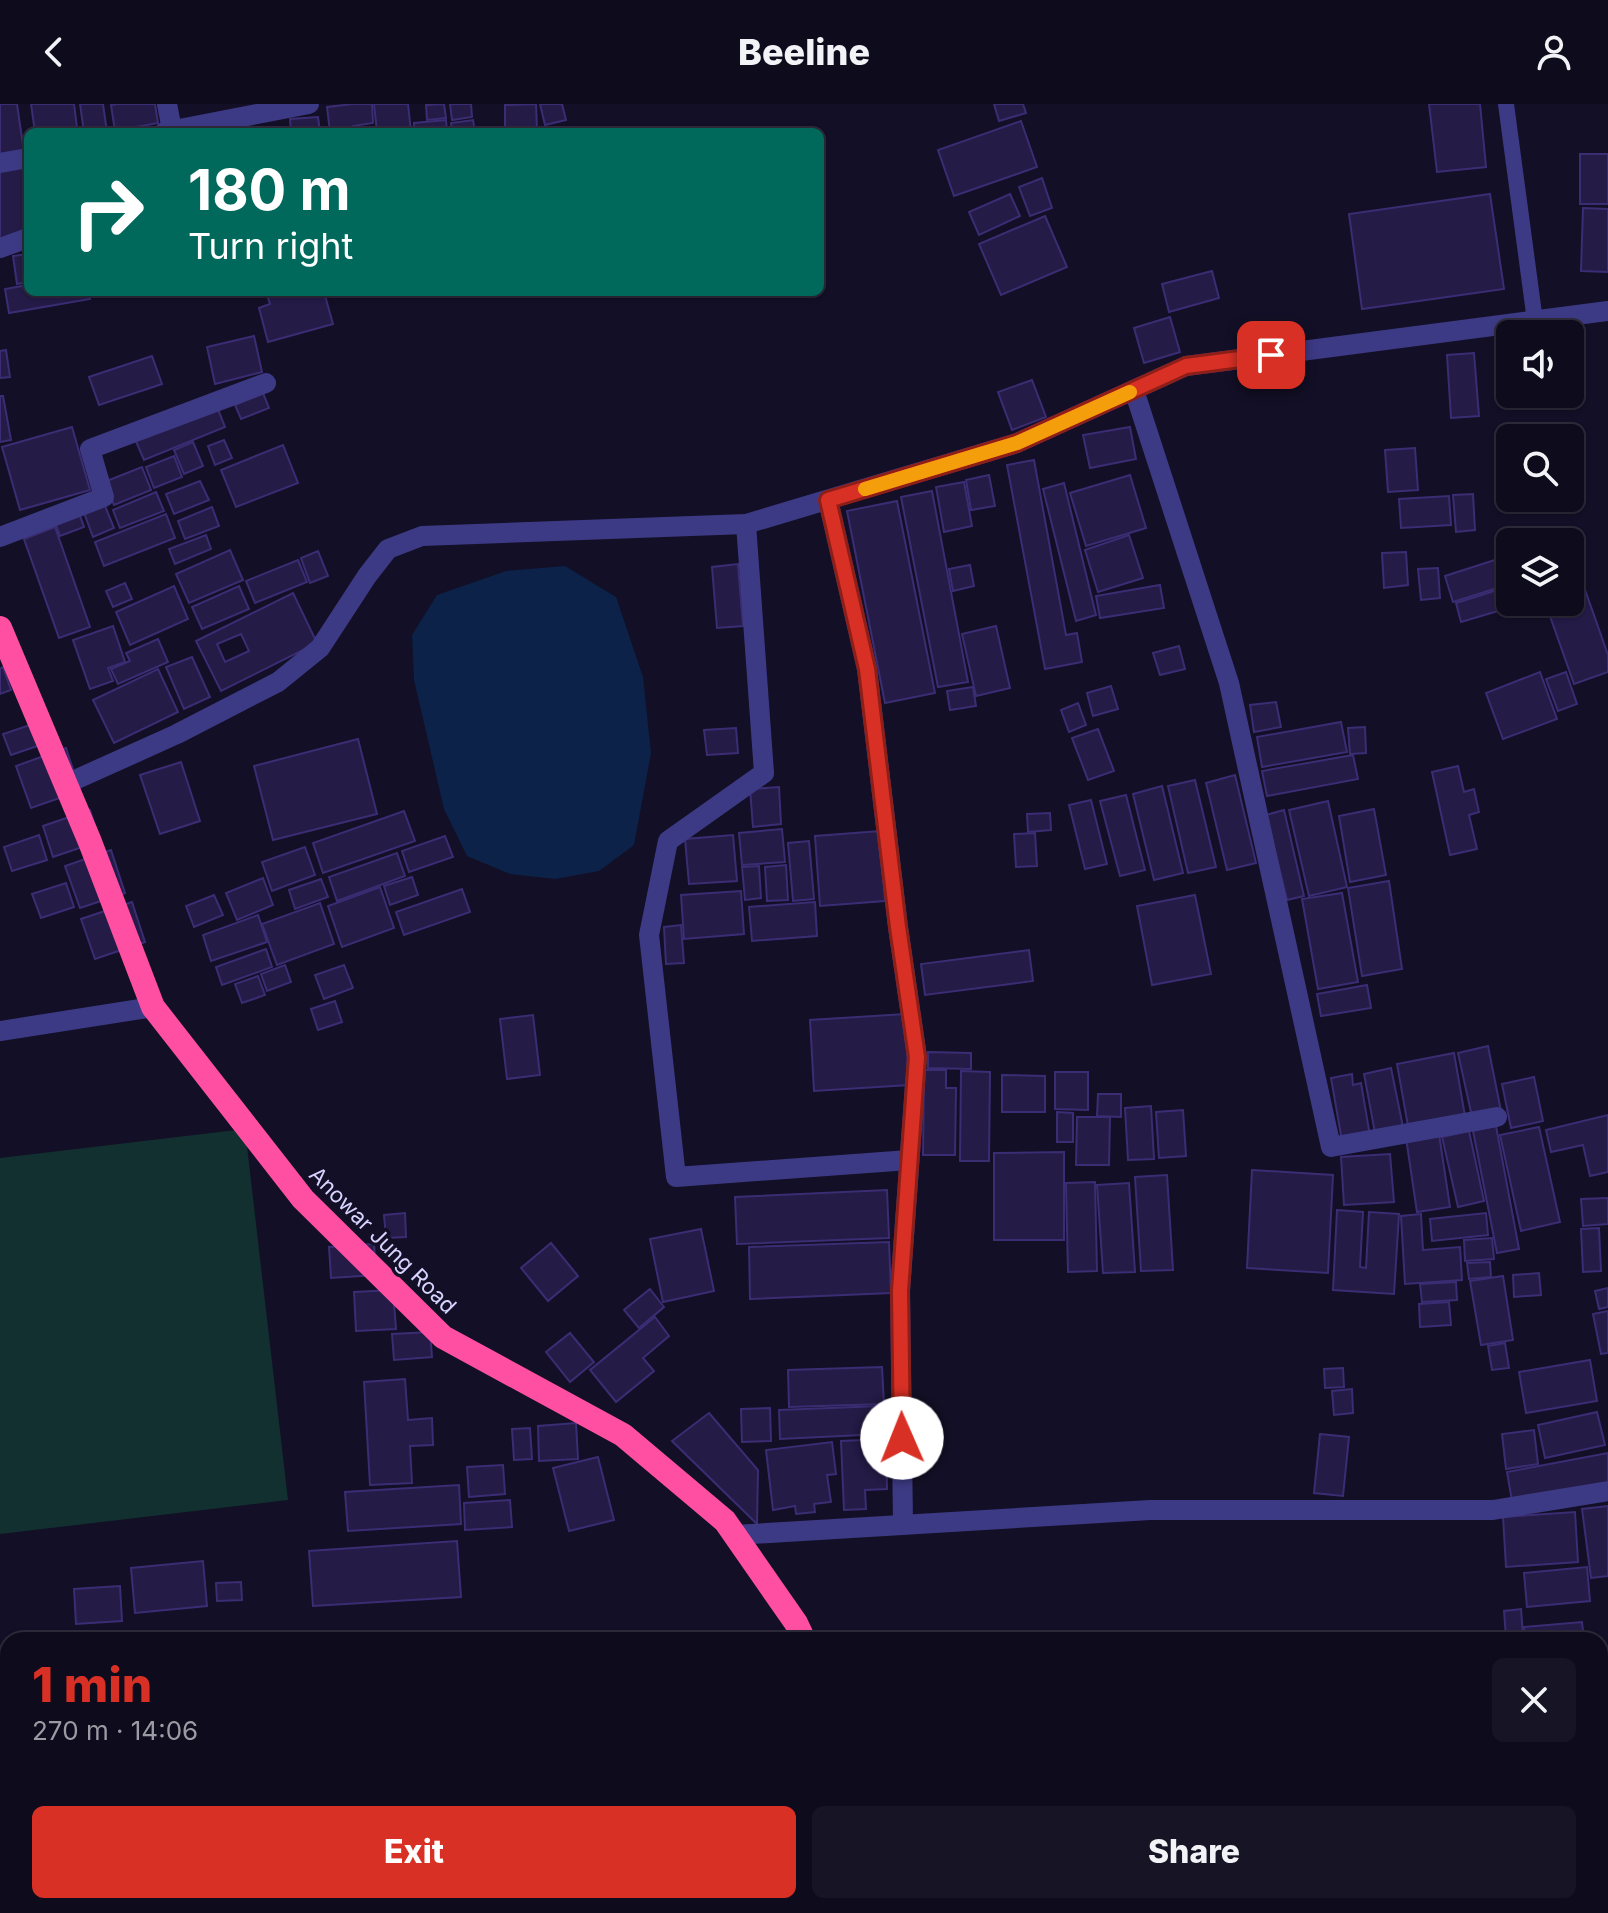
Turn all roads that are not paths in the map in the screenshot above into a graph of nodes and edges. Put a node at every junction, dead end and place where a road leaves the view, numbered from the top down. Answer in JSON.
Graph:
{"nodes":[{"id":1,"x":167,"y":104,"type":"edge"},
{"id":2,"x":309,"y":104,"type":"edge"},
{"id":3,"x":1506,"y":104,"type":"edge"},
{"id":4,"x":273,"y":111,"type":"junction"},
{"id":5,"x":221,"y":112,"type":"edge"},
{"id":6,"x":168,"y":128,"type":"edge"},
{"id":7,"x":176,"y":128,"type":"edge"},
{"id":8,"x":275,"y":128,"type":"edge"},
{"id":9,"x":24,"y":159,"type":"edge"},
{"id":10,"x":0,"y":163,"type":"edge"},
{"id":11,"x":24,"y":239,"type":"edge"},
{"id":12,"x":0,"y":248,"type":"edge"},
{"id":13,"x":1608,"y":311,"type":"edge"},
{"id":14,"x":1535,"y":320,"type":"edge"},
{"id":15,"x":1542,"y":320,"type":"edge"},
{"id":16,"x":1496,"y":326,"type":"edge"},
{"id":17,"x":266,"y":383,"type":"dead end"},
{"id":18,"x":1134,"y":390,"type":"junction"},
{"id":19,"x":828,"y":500,"type":"junction"},
{"id":20,"x":746,"y":524,"type":"junction"},
{"id":21,"x":0,"y":537,"type":"edge"},
{"id":22,"x":0,"y":628,"type":"edge"},
{"id":23,"x":66,"y":784,"type":"junction"},
{"id":24,"x":153,"y":1007,"type":"junction"},
{"id":25,"x":0,"y":1031,"type":"edge"},
{"id":26,"x":1497,"y":1117,"type":"dead end"},
{"id":27,"x":909,"y":1160,"type":"junction"},
{"id":28,"x":1608,"y":1491,"type":"edge"},
{"id":29,"x":903,"y":1525,"type":"junction"},
{"id":30,"x":735,"y":1535,"type":"junction"},
{"id":31,"x":800,"y":1632,"type":"edge"}],
"edges":[{"from":1,"to":6,"type":"street"},
{"from":2,"to":4,"type":"street"},
{"from":3,"to":14,"type":"lane"},
{"from":4,"to":5,"type":"street"},
{"from":4,"to":8,"type":"street"},
{"from":5,"to":7,"type":"street"},
{"from":9,"to":10,"type":"street"},
{"from":11,"to":12,"type":"street"},
{"from":13,"to":15,"type":"street"},
{"from":16,"to":18,"type":"street"},
{"from":17,"to":21,"type":"street"},
{"from":18,"to":19,"type":"street"},
{"from":18,"to":26,"type":"street"},
{"from":19,"to":20,"type":"street"},
{"from":19,"to":27,"type":"street"},
{"from":20,"to":23,"type":"street"},
{"from":20,"to":27,"type":"street"},
{"from":22,"to":23,"type":"highway","name":"Anowar Jung Road"},
{"from":23,"to":24,"type":"highway","name":"Anowar Jung Road"},
{"from":24,"to":25,"type":"street"},
{"from":24,"to":30,"type":"highway","name":"Anowar Jung Road"},
{"from":27,"to":29,"type":"street"},
{"from":28,"to":29,"type":"street"},
{"from":29,"to":30,"type":"street"},
{"from":30,"to":31,"type":"highway","name":"Anowar Jung Road"}]}
